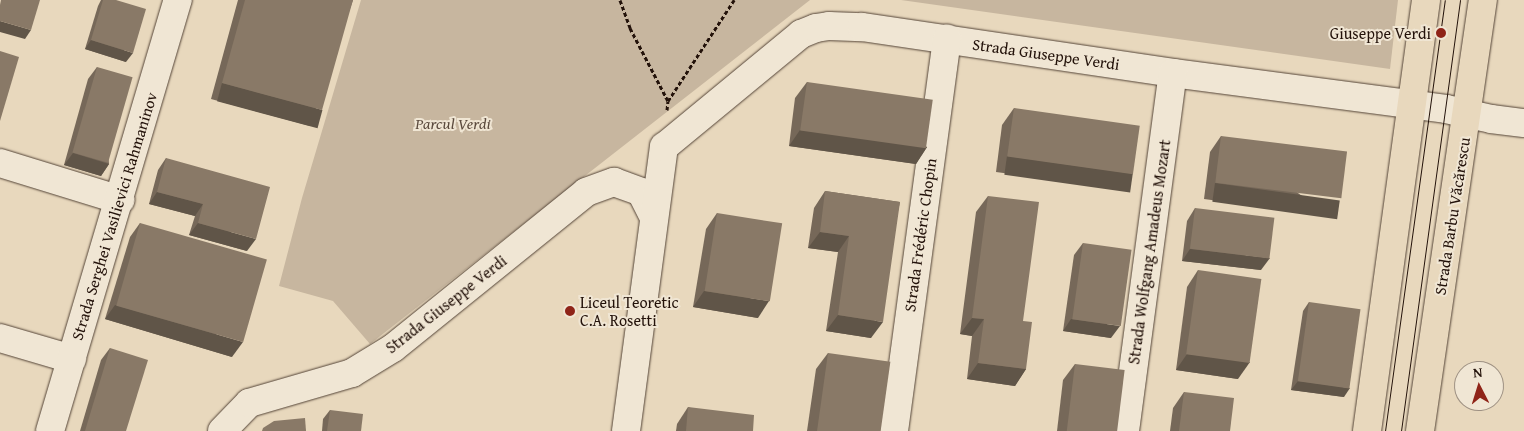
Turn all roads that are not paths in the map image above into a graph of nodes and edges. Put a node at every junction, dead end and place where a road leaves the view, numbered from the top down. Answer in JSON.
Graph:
{"nodes":[{"id":1,"x":178,"y":0,"type":"edge"},
{"id":2,"x":1426,"y":0,"type":"edge"},
{"id":3,"x":1483,"y":0,"type":"edge"},
{"id":4,"x":946,"y":39,"type":"junction"},
{"id":5,"x":1173,"y":73,"type":"junction"},
{"id":6,"x":1413,"y":105,"type":"junction"},
{"id":7,"x":1468,"y":114,"type":"junction"},
{"id":8,"x":1524,"y":123,"type":"edge"},
{"id":9,"x":0,"y":163,"type":"edge"},
{"id":10,"x":120,"y":200,"type":"junction"},
{"id":11,"x":653,"y":216,"type":"junction"},
{"id":12,"x":0,"y":338,"type":"edge"},
{"id":13,"x":72,"y":359,"type":"junction"},
{"id":14,"x":50,"y":431,"type":"edge"},
{"id":15,"x":222,"y":431,"type":"edge"},
{"id":16,"x":626,"y":431,"type":"edge"},
{"id":17,"x":894,"y":431,"type":"edge"},
{"id":18,"x":1125,"y":431,"type":"edge"},
{"id":19,"x":1367,"y":431,"type":"edge"},
{"id":20,"x":1420,"y":431,"type":"edge"}],
"edges":[{"from":1,"to":10,"type":"street","name":"Strada Serghei Vasilievici Rahmaninov"},
{"from":2,"to":6,"type":"main road"},
{"from":3,"to":7,"type":"main road","name":"Strada Barbu Văcărescu"},
{"from":4,"to":5,"type":"street","name":"Strada Giuseppe Verdi"},
{"from":4,"to":11,"type":"street","name":"Strada Giuseppe Verdi"},
{"from":4,"to":17,"type":"street","name":"Strada Frédéric Chopin"},
{"from":5,"to":6,"type":"street","name":"Strada Giuseppe Verdi"},
{"from":5,"to":18,"type":"street","name":"Strada Wolfgang Amadeus Mozart"},
{"from":6,"to":7,"type":"street","name":"Strada Giuseppe Verdi"},
{"from":6,"to":19,"type":"main road"},
{"from":7,"to":8,"type":"street","name":"Strada Giuseppe Verdi"},
{"from":7,"to":20,"type":"main road","name":"Strada Barbu Văcărescu"},
{"from":9,"to":10,"type":"street"},
{"from":10,"to":13,"type":"street","name":"Strada Serghei Vasilievici Rahmaninov"},
{"from":11,"to":15,"type":"street","name":"Strada Giuseppe Verdi"},
{"from":11,"to":16,"type":"street"},
{"from":12,"to":13,"type":"street"},
{"from":13,"to":14,"type":"street","name":"Strada Serghei Vasilievici Rahmaninov"}]}
